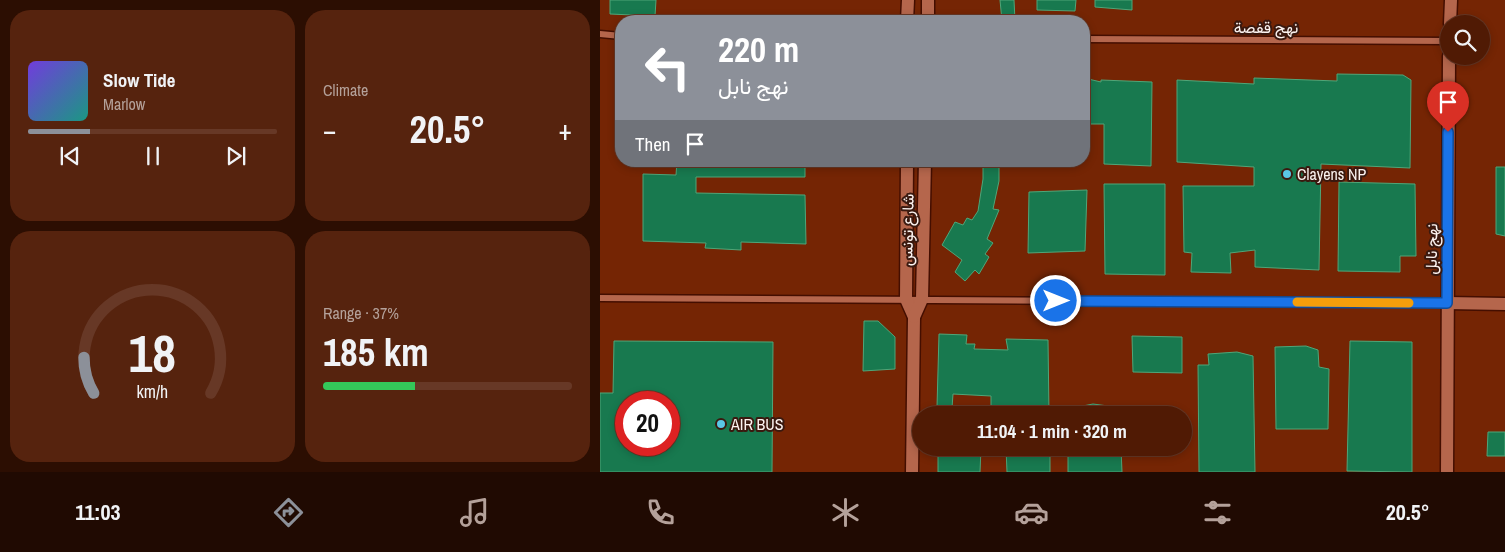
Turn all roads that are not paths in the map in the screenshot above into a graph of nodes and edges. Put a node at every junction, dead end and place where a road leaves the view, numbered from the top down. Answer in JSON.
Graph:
{"nodes":[{"id":1,"x":908,"y":0,"type":"edge"},
{"id":2,"x":928,"y":0,"type":"edge"},
{"id":3,"x":1451,"y":0,"type":"edge"},
{"id":4,"x":908,"y":15,"type":"edge"},
{"id":5,"x":928,"y":15,"type":"edge"},
{"id":6,"x":1450,"y":15,"type":"edge"},
{"id":7,"x":600,"y":34,"type":"edge"},
{"id":8,"x":615,"y":35,"type":"edge"},
{"id":9,"x":1090,"y":39,"type":"edge"},
{"id":10,"x":1440,"y":41,"type":"edge"},
{"id":11,"x":1449,"y":65,"type":"edge"},
{"id":12,"x":907,"y":167,"type":"edge"},
{"id":13,"x":925,"y":167,"type":"edge"},
{"id":14,"x":600,"y":298,"type":"edge"},
{"id":15,"x":906,"y":299,"type":"junction"},
{"id":16,"x":922,"y":299,"type":"junction"},
{"id":17,"x":1447,"y":303,"type":"junction"},
{"id":18,"x":1505,"y":304,"type":"edge"},
{"id":19,"x":914,"y":317,"type":"junction"},
{"id":20,"x":912,"y":472,"type":"edge"},
{"id":21,"x":1447,"y":472,"type":"edge"}],
"edges":[{"from":1,"to":4,"type":"street"},
{"from":2,"to":5,"type":"street"},
{"from":3,"to":6,"type":"street"},
{"from":7,"to":8,"type":"lane"},
{"from":9,"to":10,"type":"lane","name":"نهج قفصة"},
{"from":11,"to":17,"type":"street","name":"نهج نابل"},
{"from":12,"to":15,"type":"street","name":"شارع تونس"},
{"from":13,"to":16,"type":"street","name":"شارع تونس"},
{"from":14,"to":15,"type":"lane"},
{"from":15,"to":16,"type":"lane"},
{"from":15,"to":19,"type":"street"},
{"from":16,"to":17,"type":"lane"},
{"from":16,"to":19,"type":"street"},
{"from":17,"to":18,"type":"street"},
{"from":17,"to":21,"type":"street","name":"نهج نابل"},
{"from":19,"to":20,"type":"street"}]}
